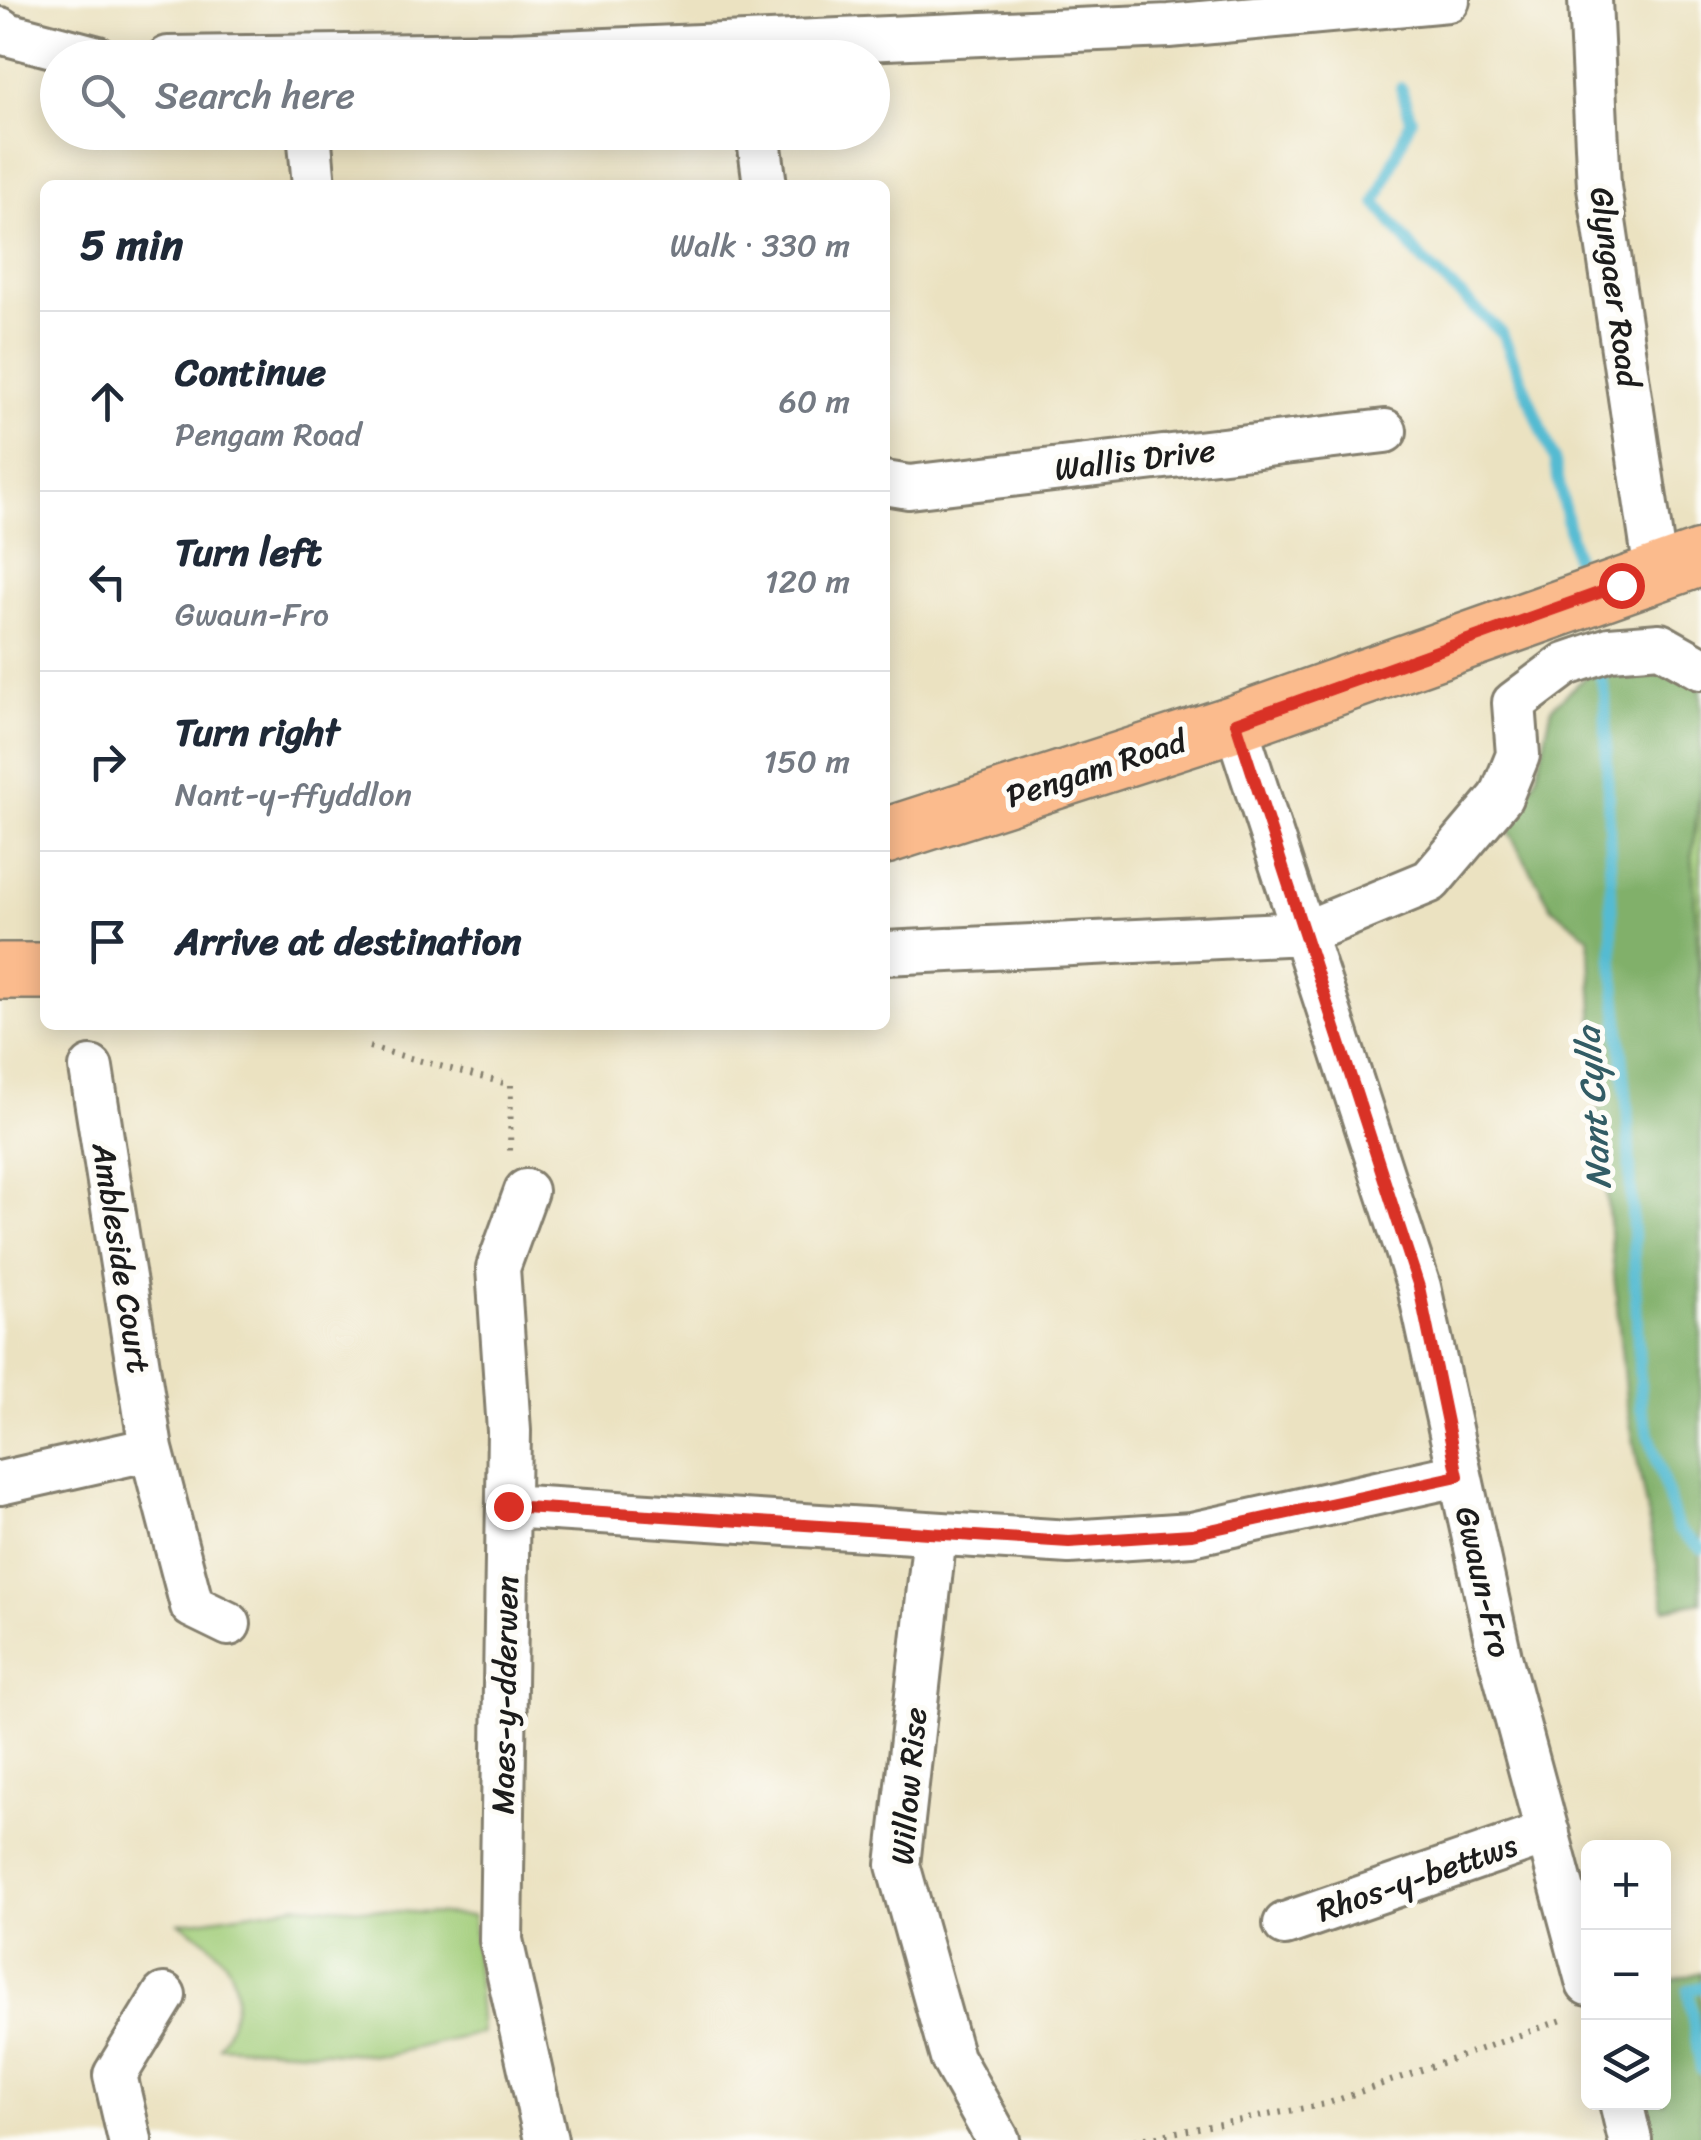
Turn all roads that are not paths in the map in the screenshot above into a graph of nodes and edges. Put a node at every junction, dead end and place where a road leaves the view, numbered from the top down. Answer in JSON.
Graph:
{"nodes":[{"id":1,"x":1448,"y":0,"type":"edge"},
{"id":2,"x":1590,"y":0,"type":"edge"},
{"id":3,"x":987,"y":17,"type":"edge"},
{"id":4,"x":0,"y":29,"type":"edge"},
{"id":5,"x":826,"y":40,"type":"edge"},
{"id":6,"x":40,"y":43,"type":"edge"},
{"id":7,"x":311,"y":150,"type":"edge"},
{"id":8,"x":760,"y":150,"type":"edge"},
{"id":9,"x":314,"y":180,"type":"edge"},
{"id":10,"x":764,"y":180,"type":"edge"},
{"id":11,"x":1385,"y":430,"type":"dead end"},
{"id":12,"x":890,"y":484,"type":"edge"},
{"id":13,"x":1679,"y":565,"type":"edge"},
{"id":14,"x":1701,"y":668,"type":"edge"},
{"id":15,"x":1236,"y":723,"type":"junction"},
{"id":16,"x":890,"y":834,"type":"edge"},
{"id":17,"x":1304,"y":934,"type":"junction"},
{"id":18,"x":890,"y":953,"type":"edge"},
{"id":19,"x":0,"y":971,"type":"edge"},
{"id":20,"x":40,"y":971,"type":"edge"},
{"id":21,"x":91,"y":1068,"type":"dead end"},
{"id":22,"x":526,"y":1192,"type":"road end"},
{"id":23,"x":150,"y":1448,"type":"junction"},
{"id":24,"x":1458,"y":1476,"type":"junction"},
{"id":25,"x":0,"y":1483,"type":"edge"},
{"id":26,"x":508,"y":1506,"type":"junction"},
{"id":27,"x":934,"y":1534,"type":"junction"},
{"id":28,"x":229,"y":1624,"type":"dead end"},
{"id":29,"x":1548,"y":1833,"type":"junction"},
{"id":30,"x":1285,"y":1924,"type":"dead end"},
{"id":31,"x":164,"y":1995,"type":"dead end"},
{"id":32,"x":1579,"y":2000,"type":"edge"},
{"id":33,"x":1622,"y":2110,"type":"edge"},
{"id":34,"x":130,"y":2140,"type":"edge"},
{"id":35,"x":546,"y":2140,"type":"edge"},
{"id":36,"x":998,"y":2140,"type":"edge"},
{"id":37,"x":1630,"y":2140,"type":"edge"}],
"edges":[{"from":1,"to":3,"type":"street"},
{"from":2,"to":13,"type":"street","name":"Glyngaer Road"},
{"from":3,"to":5,"type":"street"},
{"from":4,"to":6,"type":"street"},
{"from":7,"to":9,"type":"street"},
{"from":8,"to":10,"type":"street"},
{"from":11,"to":12,"type":"street","name":"Wallis Drive"},
{"from":13,"to":15,"type":"main road","name":"Pengam Road"},
{"from":14,"to":17,"type":"street"},
{"from":15,"to":16,"type":"main road","name":"Pengam Road"},
{"from":15,"to":17,"type":"street","name":"Gwaun-Fro"},
{"from":17,"to":18,"type":"street"},
{"from":17,"to":24,"type":"street","name":"Gwaun-Fro"},
{"from":19,"to":20,"type":"main road"},
{"from":21,"to":23,"type":"street","name":"Ambleside Court"},
{"from":22,"to":26,"type":"street","name":"Maes-y-dderwen"},
{"from":23,"to":25,"type":"street"},
{"from":23,"to":28,"type":"street","name":"Ambleside Court"},
{"from":24,"to":27,"type":"street"},
{"from":24,"to":29,"type":"street","name":"Gwaun-Fro"},
{"from":26,"to":27,"type":"street"},
{"from":26,"to":35,"type":"street","name":"Maes-y-dderwen"},
{"from":27,"to":36,"type":"street","name":"Willow Rise"},
{"from":29,"to":30,"type":"street","name":"Rhos-y-bettws"},
{"from":29,"to":32,"type":"street","name":"Gwaun-Fro"},
{"from":31,"to":34,"type":"street"},
{"from":33,"to":37,"type":"street"}]}
